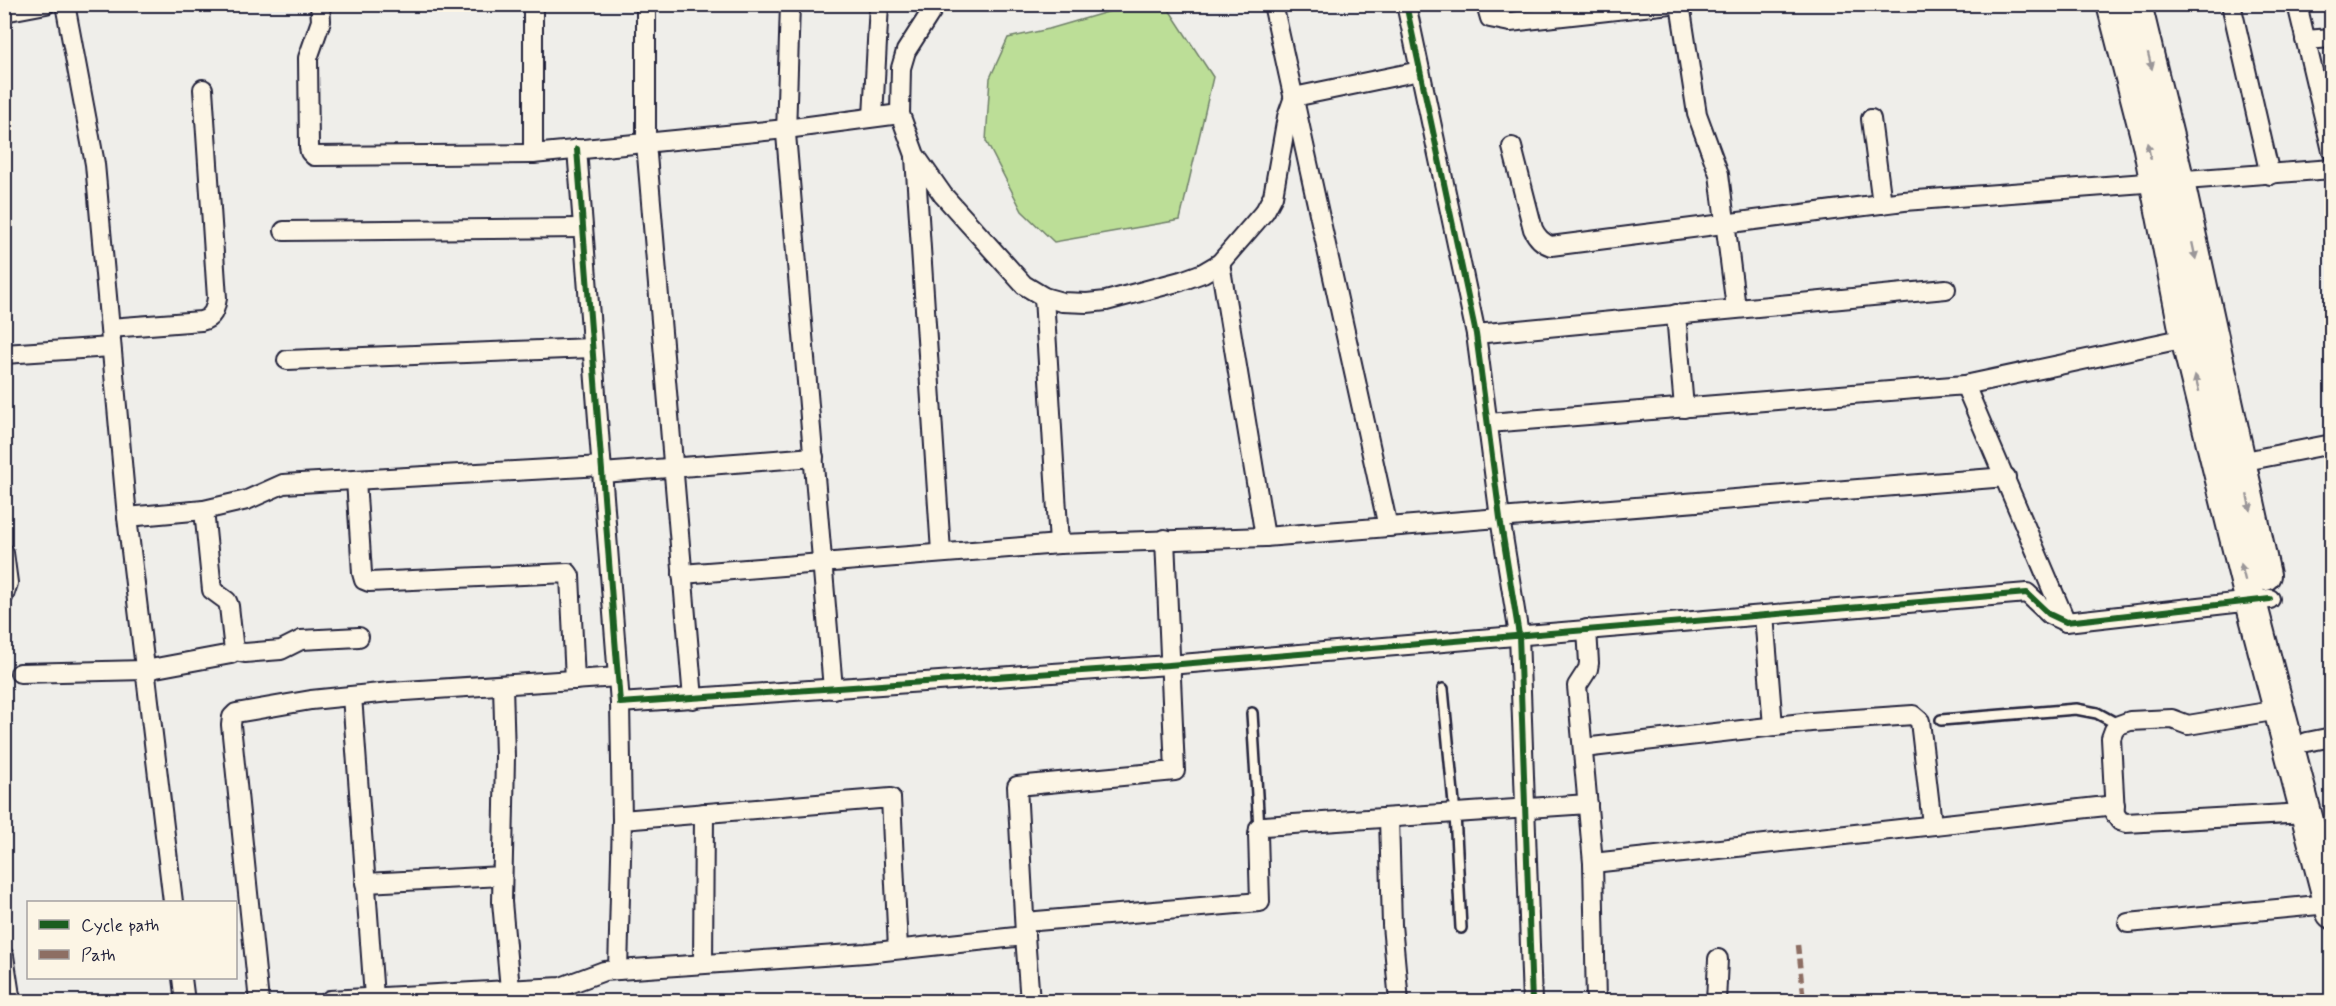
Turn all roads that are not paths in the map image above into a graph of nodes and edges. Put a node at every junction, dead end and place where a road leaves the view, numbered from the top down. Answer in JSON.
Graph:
{"nodes":[{"id":1,"x":46,"y":4,"type":"edge"},
{"id":2,"x":65,"y":4,"type":"edge"},
{"id":3,"x":320,"y":4,"type":"edge"},
{"id":4,"x":533,"y":4,"type":"edge"},
{"id":5,"x":646,"y":4,"type":"edge"},
{"id":6,"x":790,"y":4,"type":"edge"},
{"id":7,"x":879,"y":4,"type":"edge"},
{"id":8,"x":936,"y":4,"type":"edge"},
{"id":9,"x":1273,"y":4,"type":"edge"},
{"id":10,"x":1406,"y":4,"type":"edge"},
{"id":11,"x":1486,"y":4,"type":"edge"},
{"id":12,"x":1670,"y":4,"type":"edge"},
{"id":13,"x":1680,"y":4,"type":"edge"},
{"id":14,"x":2112,"y":4,"type":"edge"},
{"id":15,"x":2136,"y":4,"type":"edge"},
{"id":16,"x":2231,"y":4,"type":"edge"},
{"id":17,"x":2297,"y":4,"type":"edge"},
{"id":18,"x":4,"y":12,"type":"edge"},
{"id":19,"x":2331,"y":38,"type":"edge"},
{"id":20,"x":2305,"y":40,"type":"junction"},
{"id":21,"x":1420,"y":71,"type":"junction"},
{"id":22,"x":203,"y":89,"type":"dead end"},
{"id":23,"x":1294,"y":97,"type":"junction"},
{"id":24,"x":900,"y":114,"type":"junction"},
{"id":25,"x":873,"y":117,"type":"junction"},
{"id":26,"x":1871,"y":118,"type":"dead end"},
{"id":27,"x":786,"y":129,"type":"junction"},
{"id":28,"x":646,"y":143,"type":"junction"},
{"id":29,"x":1512,"y":147,"type":"dead end"},
{"id":30,"x":577,"y":149,"type":"junction"},
{"id":31,"x":2331,"y":151,"type":"edge"},
{"id":32,"x":533,"y":154,"type":"junction"},
{"id":33,"x":915,"y":155,"type":"junction"},
{"id":34,"x":2331,"y":169,"type":"edge"},
{"id":35,"x":2270,"y":175,"type":"junction"},
{"id":36,"x":2168,"y":182,"type":"junction"},
{"id":37,"x":1882,"y":204,"type":"junction"},
{"id":38,"x":1726,"y":224,"type":"junction"},
{"id":39,"x":583,"y":228,"type":"junction"},
{"id":40,"x":284,"y":231,"type":"dead end"},
{"id":41,"x":1220,"y":263,"type":"junction"},
{"id":42,"x":1946,"y":289,"type":"dead end"},
{"id":43,"x":1044,"y":297,"type":"junction"},
{"id":44,"x":1736,"y":308,"type":"junction"},
{"id":45,"x":1676,"y":314,"type":"junction"},
{"id":46,"x":110,"y":328,"type":"junction"},
{"id":47,"x":1476,"y":333,"type":"junction"},
{"id":48,"x":2186,"y":338,"type":"junction"},
{"id":49,"x":111,"y":347,"type":"junction"},
{"id":50,"x":592,"y":348,"type":"junction"},
{"id":51,"x":4,"y":354,"type":"edge"},
{"id":52,"x":287,"y":360,"type":"dead end"},
{"id":53,"x":1965,"y":384,"type":"junction"},
{"id":54,"x":1684,"y":408,"type":"junction"},
{"id":55,"x":1488,"y":423,"type":"junction"},
{"id":56,"x":2331,"y":444,"type":"edge"},
{"id":57,"x":814,"y":457,"type":"junction"},
{"id":58,"x":2240,"y":462,"type":"junction"},
{"id":59,"x":674,"y":466,"type":"junction"},
{"id":60,"x":602,"y":470,"type":"junction"},
{"id":61,"x":2006,"y":477,"type":"junction"},
{"id":62,"x":356,"y":480,"type":"junction"},
{"id":63,"x":204,"y":510,"type":"junction"},
{"id":64,"x":127,"y":517,"type":"junction"},
{"id":65,"x":1500,"y":518,"type":"junction"},
{"id":66,"x":1388,"y":527,"type":"junction"},
{"id":67,"x":1265,"y":537,"type":"junction"},
{"id":68,"x":1165,"y":539,"type":"junction"},
{"id":69,"x":1059,"y":544,"type":"junction"},
{"id":70,"x":940,"y":552,"type":"junction"},
{"id":71,"x":4,"y":553,"type":"edge"},
{"id":72,"x":823,"y":562,"type":"junction"},
{"id":73,"x":682,"y":574,"type":"junction"},
{"id":74,"x":4,"y":595,"type":"edge"},
{"id":75,"x":2260,"y":601,"type":"junction"},
{"id":76,"x":1764,"y":615,"type":"junction"},
{"id":77,"x":2067,"y":622,"type":"junction"},
{"id":78,"x":1587,"y":629,"type":"junction"},
{"id":79,"x":1519,"y":635,"type":"junction"},
{"id":80,"x":359,"y":637,"type":"dead end"},
{"id":81,"x":234,"y":651,"type":"junction"},
{"id":82,"x":1169,"y":665,"type":"junction"},
{"id":83,"x":145,"y":670,"type":"junction"},
{"id":84,"x":20,"y":673,"type":"dead end"},
{"id":85,"x":618,"y":677,"type":"junction"},
{"id":86,"x":575,"y":680,"type":"junction"},
{"id":87,"x":502,"y":685,"type":"junction"},
{"id":88,"x":833,"y":689,"type":"junction"},
{"id":89,"x":1443,"y":689,"type":"dead end"},
{"id":90,"x":352,"y":696,"type":"junction"},
{"id":91,"x":693,"y":699,"type":"junction"},
{"id":92,"x":620,"y":703,"type":"junction"},
{"id":93,"x":2279,"y":710,"type":"junction"},
{"id":94,"x":1252,"y":713,"type":"dead end"},
{"id":95,"x":1941,"y":720,"type":"dead end"},
{"id":96,"x":2119,"y":725,"type":"junction"},
{"id":97,"x":1773,"y":726,"type":"junction"},
{"id":98,"x":2319,"y":740,"type":"edge"},
{"id":99,"x":1583,"y":748,"type":"junction"},
{"id":100,"x":1588,"y":804,"type":"junction"},
{"id":101,"x":2115,"y":805,"type":"junction"},
{"id":102,"x":1525,"y":809,"type":"junction"},
{"id":103,"x":704,"y":813,"type":"junction"},
{"id":104,"x":2306,"y":813,"type":"junction"},
{"id":105,"x":1455,"y":814,"type":"junction"},
{"id":106,"x":1389,"y":818,"type":"junction"},
{"id":107,"x":622,"y":820,"type":"junction"},
{"id":108,"x":1932,"y":824,"type":"junction"},
{"id":109,"x":1259,"y":828,"type":"junction"},
{"id":110,"x":2331,"y":836,"type":"edge"},
{"id":111,"x":1593,"y":863,"type":"junction"},
{"id":112,"x":502,"y":876,"type":"junction"},
{"id":113,"x":365,"y":883,"type":"junction"},
{"id":114,"x":173,"y":901,"type":"edge"},
{"id":115,"x":2330,"y":909,"type":"edge"},
{"id":116,"x":2128,"y":923,"type":"dead end"},
{"id":117,"x":1461,"y":928,"type":"dead end"},
{"id":118,"x":1025,"y":929,"type":"junction"},
{"id":119,"x":898,"y":949,"type":"junction"},
{"id":120,"x":4,"y":956,"type":"edge"},
{"id":121,"x":1718,"y":959,"type":"dead end"},
{"id":122,"x":704,"y":964,"type":"junction"},
{"id":123,"x":618,"y":970,"type":"junction"},
{"id":124,"x":182,"y":979,"type":"edge"},
{"id":125,"x":510,"y":989,"type":"junction"},
{"id":126,"x":374,"y":997,"type":"junction"},
{"id":127,"x":443,"y":997,"type":"edge"},
{"id":128,"x":330,"y":1000,"type":"dead end"},
{"id":129,"x":11,"y":1002,"type":"edge"},
{"id":130,"x":185,"y":1002,"type":"edge"},
{"id":131,"x":258,"y":1002,"type":"edge"},
{"id":132,"x":1030,"y":1002,"type":"edge"},
{"id":133,"x":1399,"y":1002,"type":"edge"},
{"id":134,"x":1532,"y":1002,"type":"edge"},
{"id":135,"x":1596,"y":1002,"type":"edge"},
{"id":136,"x":1716,"y":1002,"type":"edge"}],
"edges":[{"from":1,"to":18,"type":"street"},
{"from":2,"to":46,"type":"street"},
{"from":3,"to":32,"type":"street"},
{"from":4,"to":32,"type":"street"},
{"from":5,"to":28,"type":"street"},
{"from":6,"to":27,"type":"street"},
{"from":7,"to":25,"type":"street"},
{"from":8,"to":24,"type":"street"},
{"from":9,"to":23,"type":"street"},
{"from":10,"to":21,"type":"street"},
{"from":11,"to":12,"type":"street"},
{"from":13,"to":38,"type":"street"},
{"from":36,"to":14,"type":"main road","one_way":true},
{"from":15,"to":36,"type":"main road","one_way":true},
{"from":16,"to":35,"type":"street"},
{"from":17,"to":20,"type":"street"},
{"from":19,"to":20,"type":"street"},
{"from":20,"to":31,"type":"street"},
{"from":21,"to":23,"type":"street"},
{"from":21,"to":47,"type":"street"},
{"from":22,"to":46,"type":"street"},
{"from":23,"to":41,"type":"street"},
{"from":23,"to":66,"type":"street"},
{"from":24,"to":25,"type":"street"},
{"from":24,"to":33,"type":"street"},
{"from":25,"to":27,"type":"street"},
{"from":26,"to":37,"type":"street"},
{"from":27,"to":28,"type":"street"},
{"from":27,"to":57,"type":"street"},
{"from":28,"to":30,"type":"street"},
{"from":28,"to":59,"type":"street"},
{"from":29,"to":38,"type":"street"},
{"from":30,"to":32,"type":"street"},
{"from":30,"to":39,"type":"street"},
{"from":33,"to":43,"type":"street"},
{"from":33,"to":70,"type":"street"},
{"from":34,"to":35,"type":"street"},
{"from":35,"to":36,"type":"street"},
{"from":36,"to":37,"type":"street"},
{"from":36,"to":48,"type":"main road"},
{"from":36,"to":58,"type":"main road","one_way":true},
{"from":37,"to":38,"type":"street"},
{"from":38,"to":44,"type":"street"},
{"from":39,"to":40,"type":"street"},
{"from":39,"to":50,"type":"street"},
{"from":41,"to":43,"type":"street"},
{"from":41,"to":67,"type":"street"},
{"from":42,"to":44,"type":"street"},
{"from":43,"to":69,"type":"street"},
{"from":44,"to":45,"type":"street"},
{"from":45,"to":47,"type":"street"},
{"from":45,"to":54,"type":"street"},
{"from":46,"to":49,"type":"street"},
{"from":47,"to":55,"type":"street"},
{"from":48,"to":53,"type":"street"},
{"from":75,"to":48,"type":"main road","one_way":true},
{"from":49,"to":51,"type":"street"},
{"from":49,"to":64,"type":"street"},
{"from":50,"to":52,"type":"street"},
{"from":50,"to":60,"type":"street"},
{"from":53,"to":54,"type":"street"},
{"from":53,"to":61,"type":"street"},
{"from":54,"to":55,"type":"street"},
{"from":55,"to":65,"type":"street"},
{"from":56,"to":58,"type":"street"},
{"from":57,"to":59,"type":"street"},
{"from":57,"to":72,"type":"street"},
{"from":58,"to":75,"type":"main road","one_way":true},
{"from":59,"to":60,"type":"street"},
{"from":59,"to":73,"type":"street"},
{"from":60,"to":62,"type":"street"},
{"from":60,"to":85,"type":"street"},
{"from":61,"to":65,"type":"street"},
{"from":61,"to":77,"type":"street"},
{"from":62,"to":63,"type":"street"},
{"from":62,"to":86,"type":"street"},
{"from":63,"to":64,"type":"street"},
{"from":63,"to":81,"type":"street"},
{"from":64,"to":83,"type":"street"},
{"from":65,"to":66,"type":"street"},
{"from":65,"to":79,"type":"street"},
{"from":66,"to":67,"type":"street"},
{"from":67,"to":68,"type":"street"},
{"from":68,"to":69,"type":"street"},
{"from":68,"to":82,"type":"street"},
{"from":69,"to":70,"type":"street"},
{"from":70,"to":72,"type":"street"},
{"from":71,"to":74,"type":"street"},
{"from":72,"to":73,"type":"street"},
{"from":72,"to":88,"type":"street"},
{"from":73,"to":91,"type":"street"},
{"from":75,"to":77,"type":"street"},
{"from":75,"to":93,"type":"main road"},
{"from":75,"to":98,"type":"main road"},
{"from":76,"to":77,"type":"street"},
{"from":76,"to":78,"type":"street"},
{"from":76,"to":97,"type":"street"},
{"from":78,"to":79,"type":"street"},
{"from":78,"to":99,"type":"street"},
{"from":79,"to":82,"type":"street"},
{"from":79,"to":102,"type":"street"},
{"from":80,"to":81,"type":"street"},
{"from":81,"to":83,"type":"street"},
{"from":82,"to":88,"type":"street"},
{"from":82,"to":118,"type":"street"},
{"from":83,"to":84,"type":"street"},
{"from":83,"to":114,"type":"street"},
{"from":85,"to":86,"type":"street"},
{"from":85,"to":92,"type":"street"},
{"from":86,"to":87,"type":"street"},
{"from":87,"to":90,"type":"street"},
{"from":87,"to":112,"type":"street"},
{"from":88,"to":91,"type":"street"},
{"from":89,"to":105,"type":"lane"},
{"from":90,"to":113,"type":"street"},
{"from":90,"to":131,"type":"street"},
{"from":91,"to":92,"type":"street"},
{"from":92,"to":107,"type":"street"},
{"from":93,"to":96,"type":"street"},
{"from":93,"to":104,"type":"main road"},
{"from":94,"to":109,"type":"lane"},
{"from":95,"to":96,"type":"lane"},
{"from":96,"to":101,"type":"street"},
{"from":97,"to":99,"type":"street"},
{"from":97,"to":108,"type":"street"},
{"from":98,"to":110,"type":"main road"},
{"from":99,"to":100,"type":"street"},
{"from":100,"to":102,"type":"street"},
{"from":100,"to":111,"type":"street"},
{"from":101,"to":104,"type":"street"},
{"from":101,"to":108,"type":"street"},
{"from":102,"to":105,"type":"street"},
{"from":102,"to":134,"type":"street"},
{"from":103,"to":107,"type":"street"},
{"from":103,"to":119,"type":"street"},
{"from":103,"to":122,"type":"street"},
{"from":104,"to":115,"type":"main road"},
{"from":105,"to":106,"type":"street"},
{"from":105,"to":117,"type":"lane"},
{"from":106,"to":109,"type":"street"},
{"from":106,"to":133,"type":"street"},
{"from":107,"to":123,"type":"street"},
{"from":108,"to":111,"type":"street"},
{"from":109,"to":118,"type":"street"},
{"from":111,"to":135,"type":"street"},
{"from":112,"to":113,"type":"street"},
{"from":112,"to":125,"type":"street"},
{"from":113,"to":126,"type":"street"},
{"from":115,"to":116,"type":"street"},
{"from":118,"to":119,"type":"street"},
{"from":118,"to":132,"type":"street"},
{"from":119,"to":122,"type":"street"},
{"from":120,"to":129,"type":"street"},
{"from":121,"to":136,"type":"street"},
{"from":122,"to":123,"type":"street"},
{"from":123,"to":125,"type":"street"},
{"from":124,"to":130,"type":"street"},
{"from":125,"to":127,"type":"street"},
{"from":126,"to":127,"type":"street"},
{"from":126,"to":128,"type":"street"}]}
